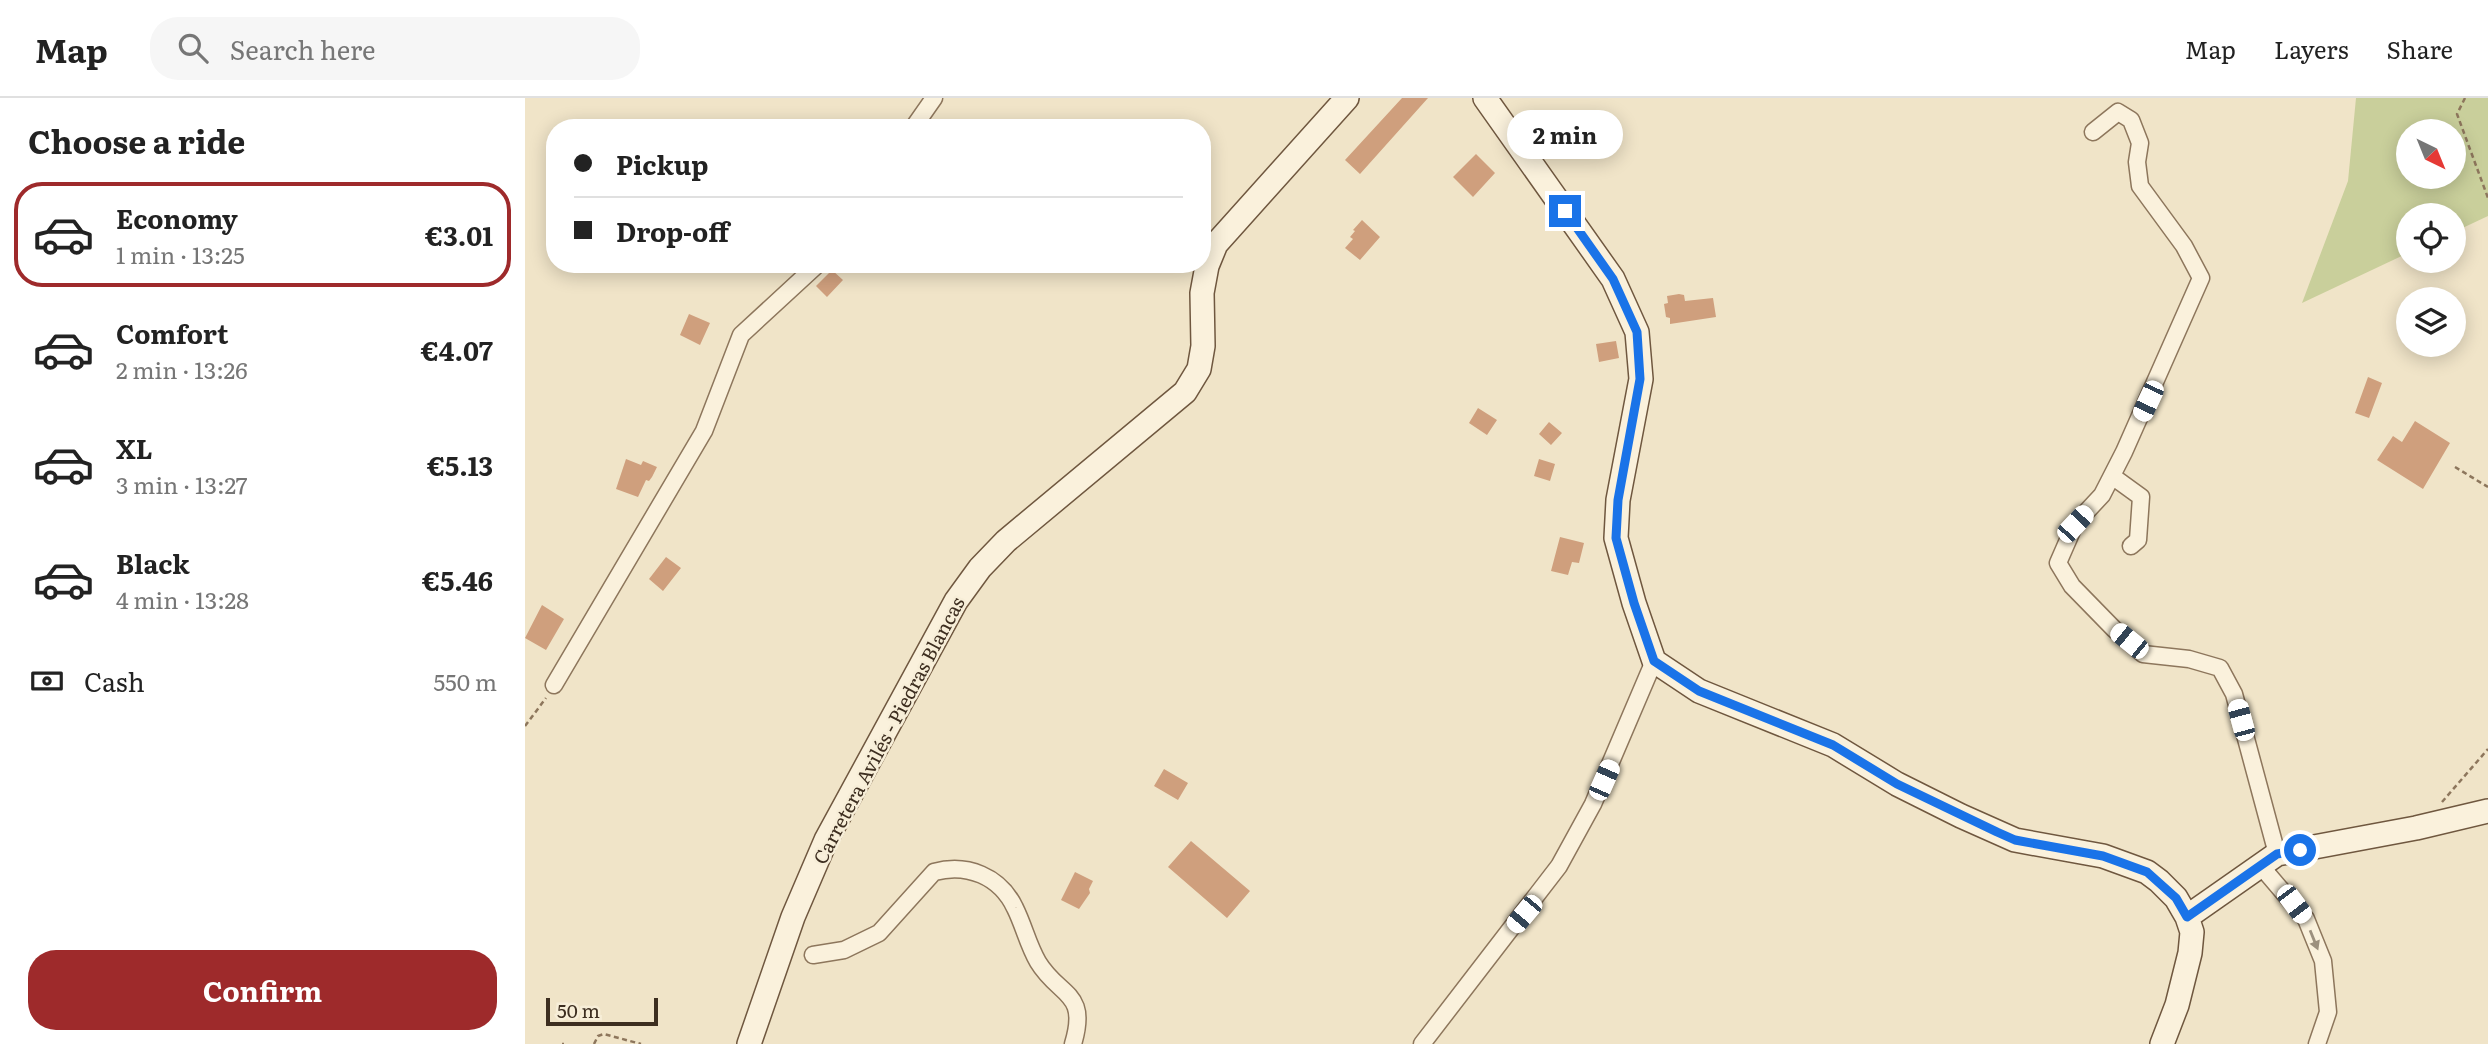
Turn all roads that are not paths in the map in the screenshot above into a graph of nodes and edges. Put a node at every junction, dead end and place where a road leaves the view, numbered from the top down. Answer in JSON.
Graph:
{"nodes":[{"id":1,"x":934,"y":98,"type":"edge"},
{"id":2,"x":1347,"y":98,"type":"edge"},
{"id":3,"x":1485,"y":98,"type":"edge"},
{"id":4,"x":919,"y":119,"type":"edge"},
{"id":5,"x":2093,"y":132,"type":"dead end"},
{"id":6,"x":1211,"y":256,"type":"edge"},
{"id":7,"x":808,"y":273,"type":"edge"},
{"id":8,"x":1206,"y":273,"type":"edge"},
{"id":9,"x":2112,"y":476,"type":"junction"},
{"id":10,"x":2131,"y":546,"type":"dead end"},
{"id":11,"x":1654,"y":661,"type":"junction"},
{"id":12,"x":554,"y":685,"type":"road end"},
{"id":13,"x":2488,"y":811,"type":"edge"},
{"id":14,"x":2269,"y":860,"type":"junction"},
{"id":15,"x":2187,"y":917,"type":"junction"},
{"id":16,"x":813,"y":955,"type":"dead end"},
{"id":17,"x":749,"y":1044,"type":"edge"},
{"id":18,"x":1073,"y":1044,"type":"edge"},
{"id":19,"x":1422,"y":1044,"type":"edge"},
{"id":20,"x":2162,"y":1044,"type":"edge"},
{"id":21,"x":2317,"y":1044,"type":"edge"}],
"edges":[{"from":1,"to":4,"type":"street"},
{"from":2,"to":6,"type":"street","name":"Carretera Avilés - Piedras Blancas"},
{"from":3,"to":11,"type":"street"},
{"from":5,"to":9,"type":"street"},
{"from":7,"to":12,"type":"street"},
{"from":8,"to":17,"type":"street","name":"Carretera Avilés - Piedras Blancas"},
{"from":9,"to":10,"type":"street"},
{"from":9,"to":14,"type":"street"},
{"from":11,"to":15,"type":"street"},
{"from":11,"to":19,"type":"street"},
{"from":13,"to":14,"type":"street"},
{"from":14,"to":15,"type":"street"},
{"from":14,"to":21,"type":"street","one_way":true},
{"from":15,"to":20,"type":"street"},
{"from":16,"to":18,"type":"street"}]}
